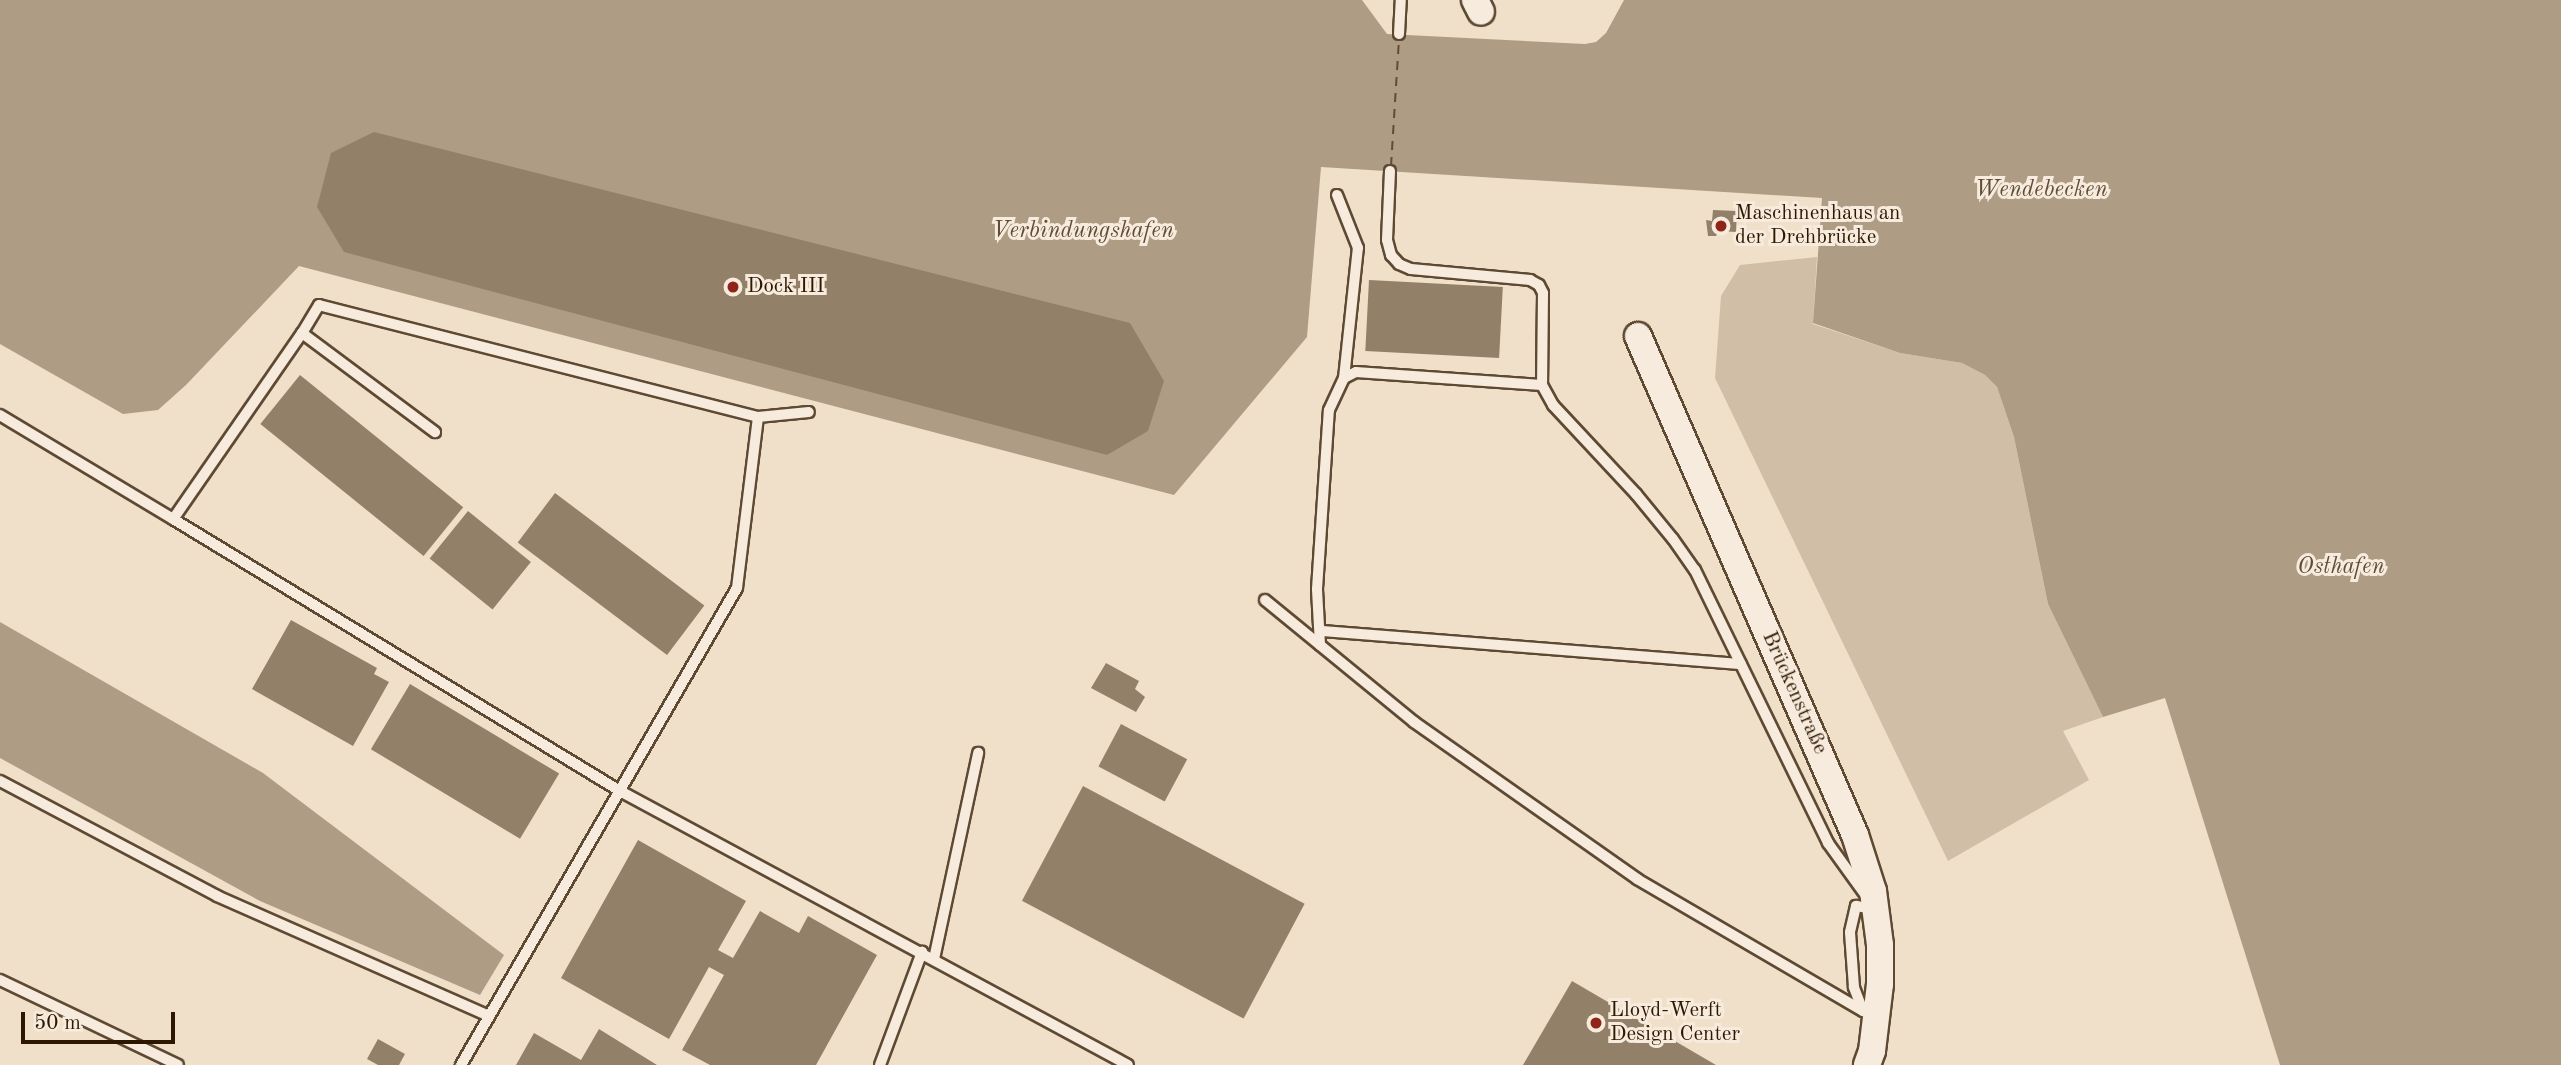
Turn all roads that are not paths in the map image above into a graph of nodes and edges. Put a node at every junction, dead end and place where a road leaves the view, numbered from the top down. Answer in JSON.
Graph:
{"nodes":[{"id":1,"x":1401,"y":0,"type":"edge"},
{"id":2,"x":1399,"y":34,"type":"dead end"},
{"id":3,"x":1390,"y":171,"type":"dead end"},
{"id":4,"x":1337,"y":195,"type":"dead end"},
{"id":5,"x":302,"y":333,"type":"junction"},
{"id":6,"x":1638,"y":336,"type":"dead end"},
{"id":7,"x":1344,"y":378,"type":"junction"},
{"id":8,"x":1542,"y":384,"type":"junction"},
{"id":9,"x":809,"y":412,"type":"dead end"},
{"id":10,"x":0,"y":415,"type":"edge"},
{"id":11,"x":758,"y":417,"type":"junction"},
{"id":12,"x":435,"y":432,"type":"dead end"},
{"id":13,"x":173,"y":519,"type":"junction"},
{"id":14,"x":1265,"y":600,"type":"dead end"},
{"id":15,"x":1321,"y":631,"type":"junction"},
{"id":16,"x":1320,"y":645,"type":"junction"},
{"id":17,"x":1741,"y":664,"type":"junction"},
{"id":18,"x":978,"y":753,"type":"dead end"},
{"id":19,"x":0,"y":781,"type":"edge"},
{"id":20,"x":620,"y":791,"type":"junction"},
{"id":21,"x":1875,"y":909,"type":"junction"},
{"id":22,"x":922,"y":952,"type":"junction"},
{"id":23,"x":934,"y":959,"type":"junction"},
{"id":24,"x":0,"y":980,"type":"edge"},
{"id":25,"x":1870,"y":1015,"type":"junction"},
{"id":26,"x":489,"y":1016,"type":"junction"},
{"id":27,"x":178,"y":1065,"type":"edge"},
{"id":28,"x":461,"y":1065,"type":"edge"},
{"id":29,"x":880,"y":1065,"type":"edge"},
{"id":30,"x":1128,"y":1065,"type":"edge"},
{"id":31,"x":1867,"y":1065,"type":"edge"}],
"edges":[{"from":1,"to":2,"type":"lane"},
{"from":3,"to":8,"type":"lane"},
{"from":4,"to":7,"type":"lane"},
{"from":5,"to":11,"type":"lane"},
{"from":5,"to":12,"type":"lane"},
{"from":5,"to":13,"type":"lane"},
{"from":6,"to":21,"type":"street","name":"Brückenstraße"},
{"from":7,"to":8,"type":"lane"},
{"from":7,"to":15,"type":"lane"},
{"from":8,"to":17,"type":"lane"},
{"from":9,"to":11,"type":"lane"},
{"from":10,"to":13,"type":"lane"},
{"from":11,"to":20,"type":"lane"},
{"from":13,"to":20,"type":"lane"},
{"from":14,"to":16,"type":"lane"},
{"from":15,"to":16,"type":"lane"},
{"from":15,"to":17,"type":"lane"},
{"from":16,"to":25,"type":"lane"},
{"from":17,"to":21,"type":"lane"},
{"from":18,"to":23,"type":"lane"},
{"from":19,"to":26,"type":"lane"},
{"from":20,"to":22,"type":"lane"},
{"from":20,"to":26,"type":"lane"},
{"from":21,"to":25,"type":"street","name":"Brückenstraße"},
{"from":22,"to":23,"type":"lane"},
{"from":22,"to":29,"type":"lane"},
{"from":23,"to":30,"type":"lane"},
{"from":24,"to":27,"type":"lane"},
{"from":25,"to":31,"type":"street","name":"Brückenstraße"},
{"from":26,"to":28,"type":"lane"}]}
